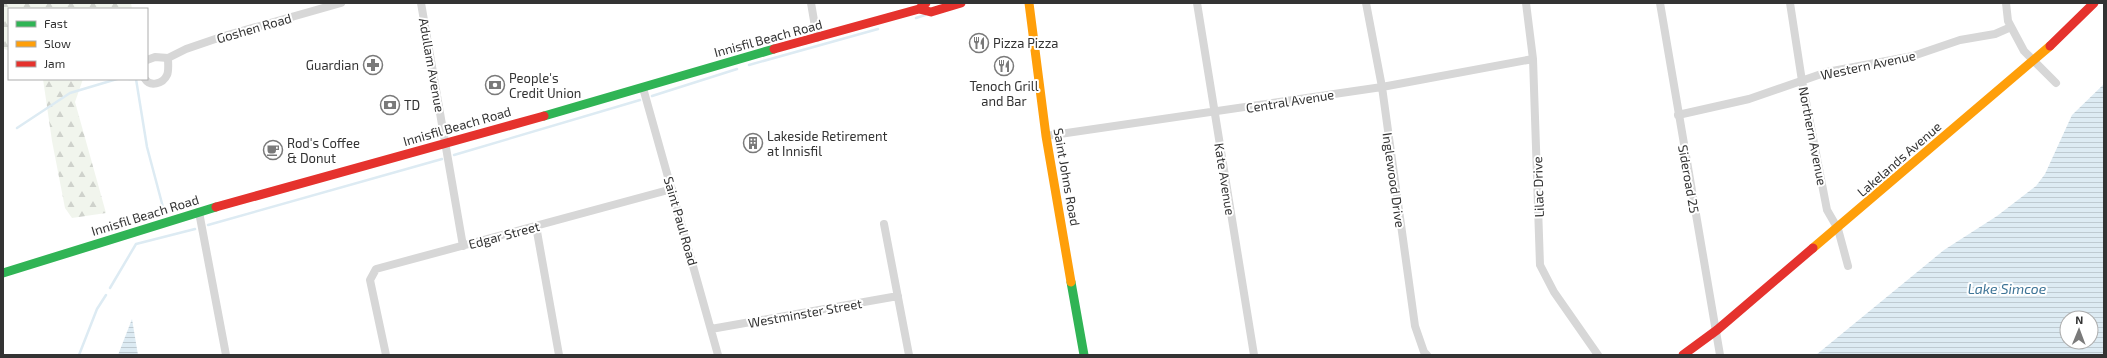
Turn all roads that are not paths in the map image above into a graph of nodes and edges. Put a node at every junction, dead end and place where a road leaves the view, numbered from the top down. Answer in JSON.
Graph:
{"nodes":[{"id":1,"x":341,"y":3,"type":"edge"},
{"id":2,"x":421,"y":3,"type":"edge"},
{"id":3,"x":810,"y":3,"type":"edge"},
{"id":4,"x":926,"y":3,"type":"edge"},
{"id":5,"x":961,"y":3,"type":"edge"},
{"id":6,"x":1029,"y":3,"type":"edge"},
{"id":7,"x":1197,"y":3,"type":"edge"},
{"id":8,"x":1366,"y":3,"type":"edge"},
{"id":9,"x":1526,"y":3,"type":"edge"},
{"id":10,"x":1660,"y":3,"type":"edge"},
{"id":11,"x":1790,"y":3,"type":"edge"},
{"id":12,"x":2006,"y":3,"type":"edge"},
{"id":13,"x":2094,"y":3,"type":"edge"},
{"id":14,"x":919,"y":9,"type":"junction"},
{"id":15,"x":2011,"y":27,"type":"junction"},
{"id":16,"x":818,"y":38,"type":"junction"},
{"id":17,"x":168,"y":58,"type":"junction"},
{"id":18,"x":1533,"y":59,"type":"junction"},
{"id":19,"x":148,"y":60,"type":"edge"},
{"id":20,"x":2036,"y":60,"type":"junction"},
{"id":21,"x":145,"y":80,"type":"edge"},
{"id":22,"x":1802,"y":81,"type":"junction"},
{"id":23,"x":2056,"y":83,"type":"dead end"},
{"id":24,"x":1382,"y":87,"type":"junction"},
{"id":25,"x":643,"y":88,"type":"junction"},
{"id":26,"x":1214,"y":113,"type":"junction"},
{"id":27,"x":1678,"y":115,"type":"junction"},
{"id":28,"x":1046,"y":136,"type":"junction"},
{"id":29,"x":445,"y":143,"type":"junction"},
{"id":30,"x":672,"y":189,"type":"junction"},
{"id":31,"x":199,"y":212,"type":"junction"},
{"id":32,"x":884,"y":224,"type":"dead end"},
{"id":33,"x":536,"y":226,"type":"junction"},
{"id":34,"x":1838,"y":229,"type":"junction"},
{"id":35,"x":463,"y":246,"type":"junction"},
{"id":36,"x":1848,"y":266,"type":"dead end"},
{"id":37,"x":3,"y":272,"type":"edge"},
{"id":38,"x":898,"y":296,"type":"junction"},
{"id":39,"x":711,"y":329,"type":"junction"},
{"id":40,"x":1717,"y":330,"type":"junction"},
{"id":41,"x":226,"y":355,"type":"edge"},
{"id":42,"x":386,"y":355,"type":"edge"},
{"id":43,"x":559,"y":355,"type":"edge"},
{"id":44,"x":718,"y":355,"type":"edge"},
{"id":45,"x":909,"y":355,"type":"edge"},
{"id":46,"x":1084,"y":355,"type":"edge"},
{"id":47,"x":1254,"y":355,"type":"edge"},
{"id":48,"x":1427,"y":355,"type":"edge"},
{"id":49,"x":1598,"y":355,"type":"edge"},
{"id":50,"x":1683,"y":355,"type":"edge"},
{"id":51,"x":1720,"y":355,"type":"edge"}],
"edges":[{"from":1,"to":17,"type":"street","name":"Goshen Road"},
{"from":2,"to":29,"type":"street","name":"Adullam Avenue"},
{"from":3,"to":16,"type":"street"},
{"from":4,"to":14,"type":"main road","name":"Innisfil Beach Road"},
{"from":5,"to":14,"type":"main road","name":"Innisfil Beach Road"},
{"from":6,"to":28,"type":"main road","name":"Saint Johns Road"},
{"from":7,"to":26,"type":"street","name":"Kate Avenue"},
{"from":8,"to":24,"type":"street","name":"Inglewood Drive"},
{"from":9,"to":18,"type":"street","name":"Lilac Drive"},
{"from":10,"to":27,"type":"street","name":"Sideroad 25"},
{"from":11,"to":22,"type":"street","name":"Northern Avenue"},
{"from":12,"to":15,"type":"street"},
{"from":13,"to":20,"type":"main road","name":"Lakelands Avenue"},
{"from":14,"to":16,"type":"main road","name":"Innisfil Beach Road"},
{"from":15,"to":20,"type":"street"},
{"from":15,"to":22,"type":"street","name":"Western Avenue"},
{"from":16,"to":25,"type":"main road","name":"Innisfil Beach Road"},
{"from":17,"to":19,"type":"street","name":"Goshen Road"},
{"from":17,"to":21,"type":"street"},
{"from":18,"to":24,"type":"street","name":"Central Avenue"},
{"from":18,"to":49,"type":"street","name":"Lilac Drive"},
{"from":20,"to":23,"type":"street"},
{"from":20,"to":34,"type":"main road","name":"Lakelands Avenue"},
{"from":22,"to":27,"type":"street","name":"Western Avenue"},
{"from":22,"to":34,"type":"street","name":"Northern Avenue"},
{"from":24,"to":26,"type":"street","name":"Central Avenue"},
{"from":24,"to":48,"type":"street","name":"Inglewood Drive"},
{"from":25,"to":29,"type":"main road","name":"Innisfil Beach Road"},
{"from":25,"to":30,"type":"street","name":"Saint Paul Road"},
{"from":26,"to":28,"type":"street","name":"Central Avenue"},
{"from":26,"to":47,"type":"street","name":"Kate Avenue"},
{"from":27,"to":40,"type":"street","name":"Sideroad 25"},
{"from":28,"to":46,"type":"main road","name":"Saint Johns Road"},
{"from":29,"to":31,"type":"main road","name":"Innisfil Beach Road"},
{"from":29,"to":35,"type":"street","name":"Adullam Avenue"},
{"from":30,"to":33,"type":"street","name":"Edgar Street"},
{"from":30,"to":39,"type":"street","name":"Saint Paul Road"},
{"from":31,"to":37,"type":"main road","name":"Innisfil Beach Road"},
{"from":31,"to":41,"type":"street"},
{"from":32,"to":38,"type":"street"},
{"from":33,"to":35,"type":"street","name":"Edgar Street"},
{"from":33,"to":43,"type":"street"},
{"from":34,"to":36,"type":"street","name":"Northern Avenue"},
{"from":34,"to":40,"type":"main road","name":"Lakelands Avenue"},
{"from":35,"to":42,"type":"street","name":"Edgar Street"},
{"from":38,"to":39,"type":"street","name":"Westminster Street"},
{"from":38,"to":45,"type":"street"},
{"from":39,"to":44,"type":"street","name":"Saint Paul Road"},
{"from":40,"to":50,"type":"main road","name":"Lakelands Avenue"},
{"from":40,"to":51,"type":"street","name":"Sideroad 25"}]}
